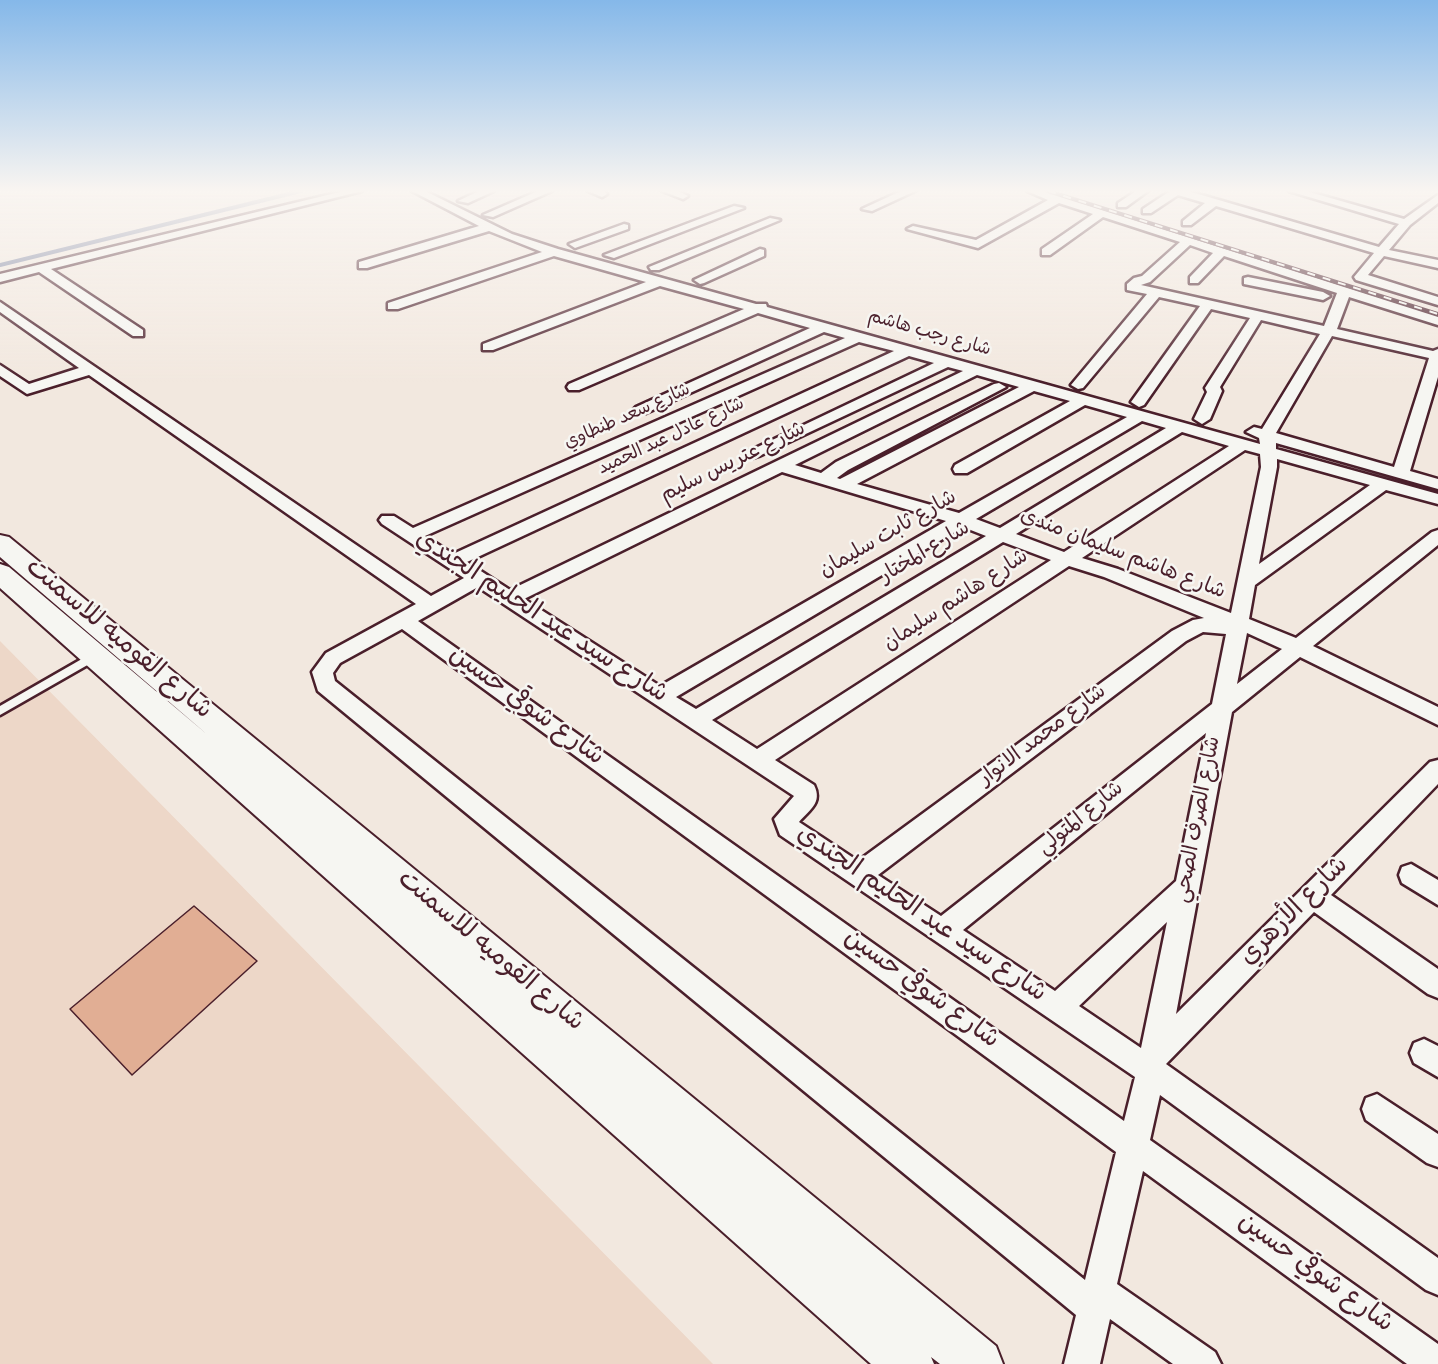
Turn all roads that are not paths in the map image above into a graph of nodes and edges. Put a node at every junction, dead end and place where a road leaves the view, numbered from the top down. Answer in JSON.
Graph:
{"nodes":[{"id":1,"x":68,"y":255,"type":"edge"},
{"id":2,"x":100,"y":255,"type":"edge"},
{"id":3,"x":393,"y":255,"type":"edge"},
{"id":4,"x":546,"y":255,"type":"edge"},
{"id":5,"x":566,"y":255,"type":"edge"},
{"id":6,"x":610,"y":255,"type":"edge"},
{"id":7,"x":699,"y":255,"type":"edge"},
{"id":8,"x":756,"y":255,"type":"edge"},
{"id":9,"x":1173,"y":255,"type":"edge"},
{"id":10,"x":1218,"y":255,"type":"edge"},
{"id":11,"x":1230,"y":255,"type":"edge"},
{"id":12,"x":1380,"y":255,"type":"edge"},
{"id":13,"x":1385,"y":255,"type":"edge"},
{"id":14,"x":1260,"y":264,"type":"junction"},
{"id":15,"x":1438,"y":264,"type":"edge"},
{"id":16,"x":363,"y":265,"type":"dead end"},
{"id":17,"x":42,"y":269,"type":"junction"},
{"id":18,"x":0,"y":271,"type":"edge"},
{"id":19,"x":657,"y":274,"type":"junction"},
{"id":20,"x":1407,"y":274,"type":"junction"},
{"id":21,"x":0,"y":278,"type":"edge"},
{"id":22,"x":1146,"y":279,"type":"junction"},
{"id":23,"x":699,"y":280,"type":"junction"},
{"id":24,"x":1194,"y":280,"type":"dead end"},
{"id":25,"x":1155,"y":292,"type":"junction"},
{"id":26,"x":775,"y":301,"type":"junction"},
{"id":27,"x":1438,"y":301,"type":"edge"},
{"id":28,"x":1208,"y":304,"type":"junction"},
{"id":29,"x":1342,"y":304,"type":"junction"},
{"id":30,"x":0,"y":306,"type":"edge"},
{"id":31,"x":393,"y":306,"type":"dead end"},
{"id":32,"x":758,"y":308,"type":"junction"},
{"id":33,"x":1258,"y":315,"type":"junction"},
{"id":34,"x":1438,"y":321,"type":"edge"},
{"id":35,"x":826,"y":327,"type":"junction"},
{"id":36,"x":138,"y":333,"type":"dead end"},
{"id":37,"x":860,"y":336,"type":"junction"},
{"id":38,"x":1438,"y":344,"type":"edge"},
{"id":39,"x":488,"y":347,"type":"dead end"},
{"id":40,"x":909,"y":350,"type":"junction"},
{"id":41,"x":1438,"y":355,"type":"edge"},
{"id":42,"x":950,"y":361,"type":"junction"},
{"id":43,"x":91,"y":369,"type":"junction"},
{"id":44,"x":978,"y":369,"type":"junction"},
{"id":45,"x":3,"y":375,"type":"edge"},
{"id":46,"x":1015,"y":379,"type":"junction"},
{"id":47,"x":1034,"y":385,"type":"junction"},
{"id":48,"x":574,"y":387,"type":"dead end"},
{"id":49,"x":1081,"y":392,"type":"junction"},
{"id":50,"x":1140,"y":408,"type":"junction"},
{"id":51,"x":641,"y":410,"type":"dead end"},
{"id":52,"x":1202,"y":419,"type":"junction"},
{"id":53,"x":1181,"y":426,"type":"junction"},
{"id":54,"x":1268,"y":443,"type":"junction"},
{"id":55,"x":1243,"y":444,"type":"junction"},
{"id":56,"x":753,"y":453,"type":"dead end"},
{"id":57,"x":779,"y":466,"type":"junction"},
{"id":58,"x":961,"y":469,"type":"dead end"},
{"id":59,"x":1401,"y":472,"type":"junction"},
{"id":60,"x":824,"y":479,"type":"junction"},
{"id":61,"x":1384,"y":483,"type":"junction"},
{"id":62,"x":843,"y":484,"type":"junction"},
{"id":63,"x":1438,"y":484,"type":"edge"},
{"id":64,"x":1438,"y":499,"type":"edge"},
{"id":65,"x":388,"y":520,"type":"dead end"},
{"id":66,"x":962,"y":520,"type":"junction"},
{"id":67,"x":1002,"y":534,"type":"junction"},
{"id":68,"x":412,"y":535,"type":"junction"},
{"id":69,"x":1438,"y":536,"type":"edge"},
{"id":70,"x":0,"y":543,"type":"edge"},
{"id":71,"x":1066,"y":559,"type":"junction"},
{"id":72,"x":452,"y":562,"type":"junction"},
{"id":73,"x":0,"y":573,"type":"edge"},
{"id":74,"x":478,"y":579,"type":"junction"},
{"id":75,"x":1247,"y":582,"type":"junction"},
{"id":76,"x":509,"y":599,"type":"junction"},
{"id":77,"x":430,"y":605,"type":"junction"},
{"id":78,"x":403,"y":620,"type":"junction"},
{"id":79,"x":1238,"y":626,"type":"junction"},
{"id":80,"x":1299,"y":646,"type":"junction"},
{"id":81,"x":106,"y":649,"type":"junction"},
{"id":82,"x":659,"y":697,"type":"junction"},
{"id":83,"x":1221,"y":708,"type":"junction"},
{"id":84,"x":0,"y":711,"type":"edge"},
{"id":85,"x":1438,"y":717,"type":"edge"},
{"id":86,"x":694,"y":720,"type":"junction"},
{"id":87,"x":757,"y":760,"type":"junction"},
{"id":88,"x":1438,"y":769,"type":"edge"},
{"id":89,"x":859,"y":875,"type":"junction"},
{"id":90,"x":1411,"y":875,"type":"dead end"},
{"id":91,"x":1187,"y":886,"type":"junction"},
{"id":92,"x":1438,"y":894,"type":"edge"},
{"id":93,"x":1312,"y":896,"type":"junction"},
{"id":94,"x":942,"y":931,"type":"junction"},
{"id":95,"x":1438,"y":985,"type":"edge"},
{"id":96,"x":1058,"y":1008,"type":"junction"},
{"id":97,"x":1153,"y":1063,"type":"junction"},
{"id":98,"x":1377,"y":1109,"type":"dead end"},
{"id":99,"x":1134,"y":1144,"type":"junction"},
{"id":100,"x":1438,"y":1152,"type":"edge"},
{"id":101,"x":1438,"y":1278,"type":"edge"},
{"id":102,"x":1097,"y":1300,"type":"junction"},
{"id":103,"x":909,"y":1364,"type":"edge"},
{"id":104,"x":978,"y":1364,"type":"edge"},
{"id":105,"x":1082,"y":1364,"type":"edge"},
{"id":106,"x":1203,"y":1364,"type":"edge"},
{"id":107,"x":1436,"y":1364,"type":"edge"}],
"edges":[{"from":1,"to":18,"type":"street"},
{"from":2,"to":17,"type":"street"},
{"from":3,"to":16,"type":"street"},
{"from":4,"to":31,"type":"street"},
{"from":5,"to":19,"type":"street","name":"شارع رجب هاشم"},
{"from":6,"to":19,"type":"street","name":"شارع رجب هاشم"},
{"from":7,"to":19,"type":"street"},
{"from":8,"to":23,"type":"street"},
{"from":9,"to":22,"type":"street"},
{"from":10,"to":24,"type":"street"},
{"from":11,"to":14,"type":"street"},
{"from":12,"to":29,"type":"street","name":"شارع الصرف الصحي"},
{"from":13,"to":20,"type":"street"},
{"from":14,"to":29,"type":"street"},
{"from":14,"to":29,"type":"street"},
{"from":15,"to":20,"type":"street"},
{"from":17,"to":21,"type":"street"},
{"from":17,"to":36,"type":"street"},
{"from":19,"to":23,"type":"street","name":"شارع رجب هاشم"},
{"from":19,"to":32,"type":"street","name":"شارع رجب هاشم"},
{"from":19,"to":39,"type":"street"},
{"from":20,"to":27,"type":"street"},
{"from":20,"to":29,"type":"street"},
{"from":22,"to":25,"type":"street"},
{"from":22,"to":29,"type":"street"},
{"from":23,"to":26,"type":"street","name":"شارع رجب هاشم"},
{"from":25,"to":28,"type":"street"},
{"from":25,"to":49,"type":"street"},
{"from":26,"to":32,"type":"street"},
{"from":26,"to":49,"type":"street","name":"شارع رجب هاشم"},
{"from":28,"to":33,"type":"street"},
{"from":28,"to":50,"type":"street"},
{"from":29,"to":33,"type":"street"},
{"from":29,"to":34,"type":"street"},
{"from":29,"to":38,"type":"street"},
{"from":29,"to":41,"type":"street"},
{"from":29,"to":54,"type":"street","name":"شارع الصرف الصحي"},
{"from":30,"to":43,"type":"street"},
{"from":32,"to":35,"type":"street","name":"شارع رجب هاشم"},
{"from":32,"to":48,"type":"street"},
{"from":33,"to":52,"type":"street"},
{"from":35,"to":37,"type":"street","name":"شارع رجب هاشم"},
{"from":35,"to":51,"type":"street"},
{"from":37,"to":40,"type":"street","name":"شارع رجب هاشم"},
{"from":37,"to":68,"type":"street","name":"شارع سعد طنطاوي"},
{"from":40,"to":42,"type":"street","name":"شارع رجب هاشم"},
{"from":40,"to":72,"type":"street","name":"شارع عادل عبد الحميد"},
{"from":41,"to":59,"type":"street"},
{"from":42,"to":44,"type":"street","name":"شارع رجب هاشم"},
{"from":42,"to":56,"type":"street"},
{"from":43,"to":45,"type":"street"},
{"from":43,"to":77,"type":"street"},
{"from":44,"to":46,"type":"street","name":"شارع رجب هاشم"},
{"from":44,"to":57,"type":"street","name":"شارع عتريس سليم"},
{"from":46,"to":47,"type":"street","name":"شارع رجب هاشم"},
{"from":46,"to":60,"type":"street"},
{"from":47,"to":49,"type":"street","name":"شارع رجب هاشم"},
{"from":47,"to":62,"type":"street"},
{"from":49,"to":50,"type":"street","name":"شارع رجب هاشم"},
{"from":49,"to":58,"type":"street"},
{"from":50,"to":52,"type":"street","name":"شارع رجب هاشم"},
{"from":50,"to":53,"type":"street","name":"شارع رجب هاشم"},
{"from":50,"to":66,"type":"street","name":"شارع ثابت سليمان"},
{"from":52,"to":54,"type":"street","name":"شارع رجب هاشم"},
{"from":53,"to":55,"type":"street","name":"شارع رجب هاشم"},
{"from":53,"to":67,"type":"street","name":"شارع المختار"},
{"from":54,"to":55,"type":"street","name":"شارع رجب هاشم"},
{"from":54,"to":59,"type":"street","name":"شارع رجب هاشم"},
{"from":54,"to":61,"type":"street","name":"شارع رجب هاشم"},
{"from":54,"to":75,"type":"street","name":"شارع الصرف الصحي"},
{"from":55,"to":71,"type":"street","name":"شارع هاشم سليمان"},
{"from":57,"to":60,"type":"street","name":"شارع هاشم سليمان مندى"},
{"from":57,"to":76,"type":"street","name":"شارع عتريس سليم"},
{"from":59,"to":63,"type":"street","name":"شارع رجب هاشم"},
{"from":60,"to":62,"type":"street","name":"شارع هاشم سليمان مندى"},
{"from":61,"to":64,"type":"street","name":"شارع رجب هاشم"},
{"from":61,"to":75,"type":"street"},
{"from":62,"to":66,"type":"street","name":"شارع هاشم سليمان مندى"},
{"from":65,"to":68,"type":"street","name":"شارع سيد عبد الحليم الجندي"},
{"from":66,"to":67,"type":"street","name":"شارع هاشم سليمان مندى"},
{"from":66,"to":82,"type":"street","name":"شارع ثابت سليمان"},
{"from":67,"to":71,"type":"street","name":"شارع هاشم سليمان مندى"},
{"from":67,"to":86,"type":"street","name":"شارع المختار"},
{"from":68,"to":72,"type":"street","name":"شارع سيد عبد الحليم الجندي"},
{"from":69,"to":80,"type":"street","name":"شارع المتولي"},
{"from":70,"to":81,"type":"main road","name":"شارع القوميه للاسمنت"},
{"from":71,"to":79,"type":"street","name":"شارع هاشم سليمان مندى"},
{"from":71,"to":87,"type":"street","name":"شارع هاشم سليمان"},
{"from":72,"to":74,"type":"street","name":"شارع سيد عبد الحليم الجندي"},
{"from":73,"to":81,"type":"main road","name":"شارع القوميه للاسمنت"},
{"from":74,"to":76,"type":"street","name":"شارع سيد عبد الحليم الجندي"},
{"from":74,"to":77,"type":"street"},
{"from":75,"to":79,"type":"street","name":"شارع الصرف الصحي"},
{"from":76,"to":82,"type":"street","name":"شارع سيد عبد الحليم الجندي"},
{"from":77,"to":78,"type":"street"},
{"from":78,"to":99,"type":"street","name":"شارع شوقي حسين"},
{"from":78,"to":102,"type":"street"},
{"from":79,"to":80,"type":"street","name":"شارع هاشم سليمان مندى"},
{"from":79,"to":83,"type":"street","name":"شارع الصرف الصحي"},
{"from":79,"to":89,"type":"street","name":"شارع محمد الانوار"},
{"from":80,"to":83,"type":"street","name":"شارع المتولي"},
{"from":80,"to":85,"type":"street","name":"شارع هاشم سليمان مندى"},
{"from":81,"to":84,"type":"lane"},
{"from":81,"to":103,"type":"main road","name":"شارع القوميه للاسمنت"},
{"from":81,"to":104,"type":"main road","name":"شارع القوميه للاسمنت"},
{"from":82,"to":86,"type":"street","name":"شارع سيد عبد الحليم الجندي"},
{"from":83,"to":91,"type":"street","name":"شارع الصرف الصحي"},
{"from":83,"to":94,"type":"street","name":"شارع المتولي"},
{"from":86,"to":87,"type":"street","name":"شارع سيد عبد الحليم الجندي"},
{"from":87,"to":89,"type":"street","name":"شارع سيد عبد الحليم الجندي"},
{"from":88,"to":93,"type":"street","name":"شارع الأزهري"},
{"from":89,"to":94,"type":"street","name":"شارع سيد عبد الحليم الجندي"},
{"from":90,"to":92,"type":"street"},
{"from":91,"to":96,"type":"street"},
{"from":91,"to":97,"type":"street","name":"شارع الصرف الصحي"},
{"from":93,"to":95,"type":"street"},
{"from":93,"to":97,"type":"street","name":"شارع الأزهري"},
{"from":94,"to":96,"type":"street","name":"شارع سيد عبد الحليم الجندي"},
{"from":96,"to":97,"type":"street","name":"شارع سيد عبد الحليم الجندي"},
{"from":97,"to":99,"type":"street","name":"شارع الصرف الصحي"},
{"from":97,"to":101,"type":"street","name":"شارع سيد عبد الحليم الجندي"},
{"from":98,"to":100,"type":"street"},
{"from":99,"to":102,"type":"street","name":"شارع الصرف الصحي"},
{"from":99,"to":107,"type":"street","name":"شارع شوقي حسين"},
{"from":102,"to":105,"type":"street","name":"شارع الصرف الصحي"},
{"from":102,"to":106,"type":"street"}]}
